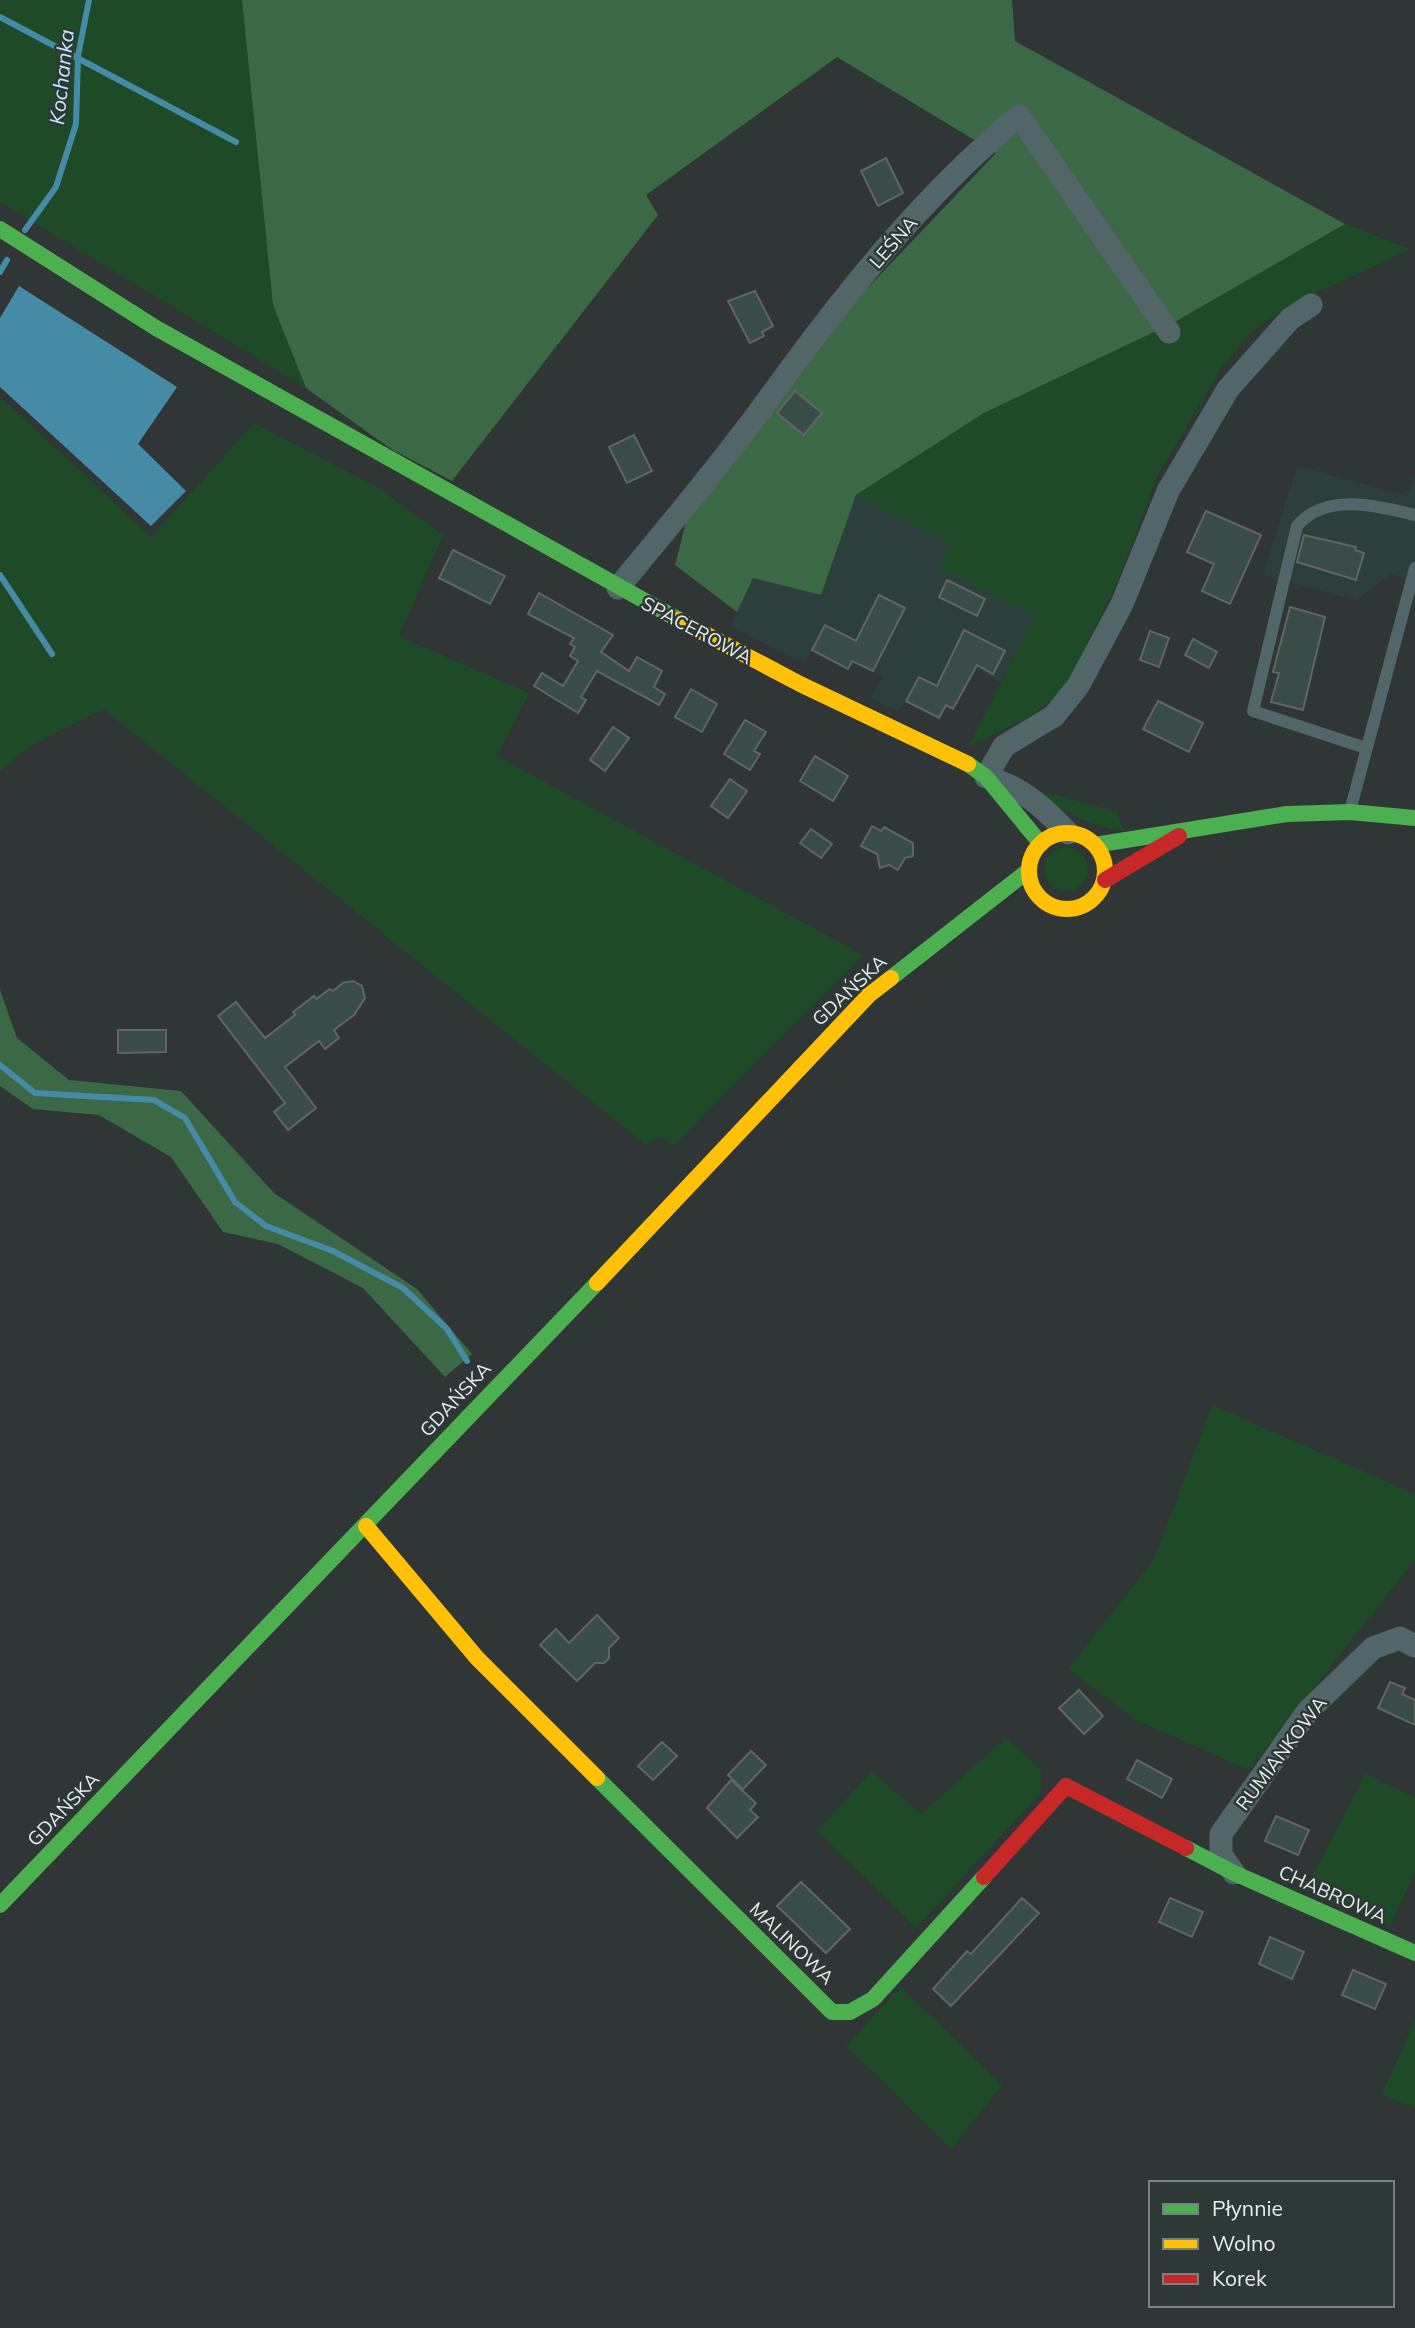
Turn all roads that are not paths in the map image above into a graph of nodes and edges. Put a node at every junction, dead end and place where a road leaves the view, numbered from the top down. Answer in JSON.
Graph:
{"nodes":[{"id":1,"x":0,"y":229,"type":"edge"},
{"id":2,"x":1311,"y":305,"type":"dead end"},
{"id":3,"x":1169,"y":332,"type":"dead end"},
{"id":4,"x":1415,"y":515,"type":"edge"},
{"id":5,"x":1415,"y":568,"type":"edge"},
{"id":6,"x":618,"y":588,"type":"junction"},
{"id":7,"x":1366,"y":748,"type":"junction"},
{"id":8,"x":986,"y":777,"type":"junction"},
{"id":9,"x":1350,"y":812,"type":"junction"},
{"id":10,"x":1415,"y":818,"type":"edge"},
{"id":11,"x":1187,"y":832,"type":"junction"},
{"id":12,"x":1068,"y":833,"type":"junction"},
{"id":13,"x":1041,"y":844,"type":"junction"},
{"id":14,"x":1095,"y":845,"type":"junction"},
{"id":15,"x":1029,"y":870,"type":"junction"},
{"id":16,"x":1105,"y":880,"type":"junction"},
{"id":17,"x":1001,"y":914,"type":"dead end"},
{"id":18,"x":950,"y":933,"type":"junction"},
{"id":19,"x":366,"y":1526,"type":"junction"},
{"id":20,"x":1415,"y":1646,"type":"edge"},
{"id":21,"x":1234,"y":1873,"type":"junction"},
{"id":22,"x":0,"y":1905,"type":"edge"},
{"id":23,"x":1415,"y":1953,"type":"edge"}],
"edges":[{"from":1,"to":6,"type":"street","name":"SPACEROWA"},
{"from":2,"to":8,"type":"street"},
{"from":3,"to":6,"type":"street","name":"LEŚNA"},
{"from":4,"to":7,"type":"lane"},
{"from":5,"to":7,"type":"lane"},
{"from":6,"to":8,"type":"street","name":"SPACEROWA"},
{"from":7,"to":9,"type":"lane"},
{"from":8,"to":12,"type":"street","name":"SPACEROWA"},
{"from":8,"to":13,"type":"street","name":"SPACEROWA"},
{"from":9,"to":10,"type":"street"},
{"from":9,"to":11,"type":"street"},
{"from":11,"to":14,"type":"street"},
{"from":11,"to":16,"type":"street"},
{"from":12,"to":13,"type":"street"},
{"from":12,"to":14,"type":"street"},
{"from":13,"to":15,"type":"street"},
{"from":14,"to":16,"type":"street"},
{"from":15,"to":16,"type":"street"},
{"from":15,"to":18,"type":"street","name":"GDAŃSKA"},
{"from":17,"to":18,"type":"street","name":"GDAŃSKA"},
{"from":18,"to":19,"type":"street","name":"GDAŃSKA"},
{"from":19,"to":21,"type":"street","name":"MALINOWA"},
{"from":19,"to":22,"type":"street","name":"GDAŃSKA"},
{"from":20,"to":21,"type":"street","name":"RUMIANKOWA"},
{"from":21,"to":23,"type":"street","name":"CHABROWA"}]}
